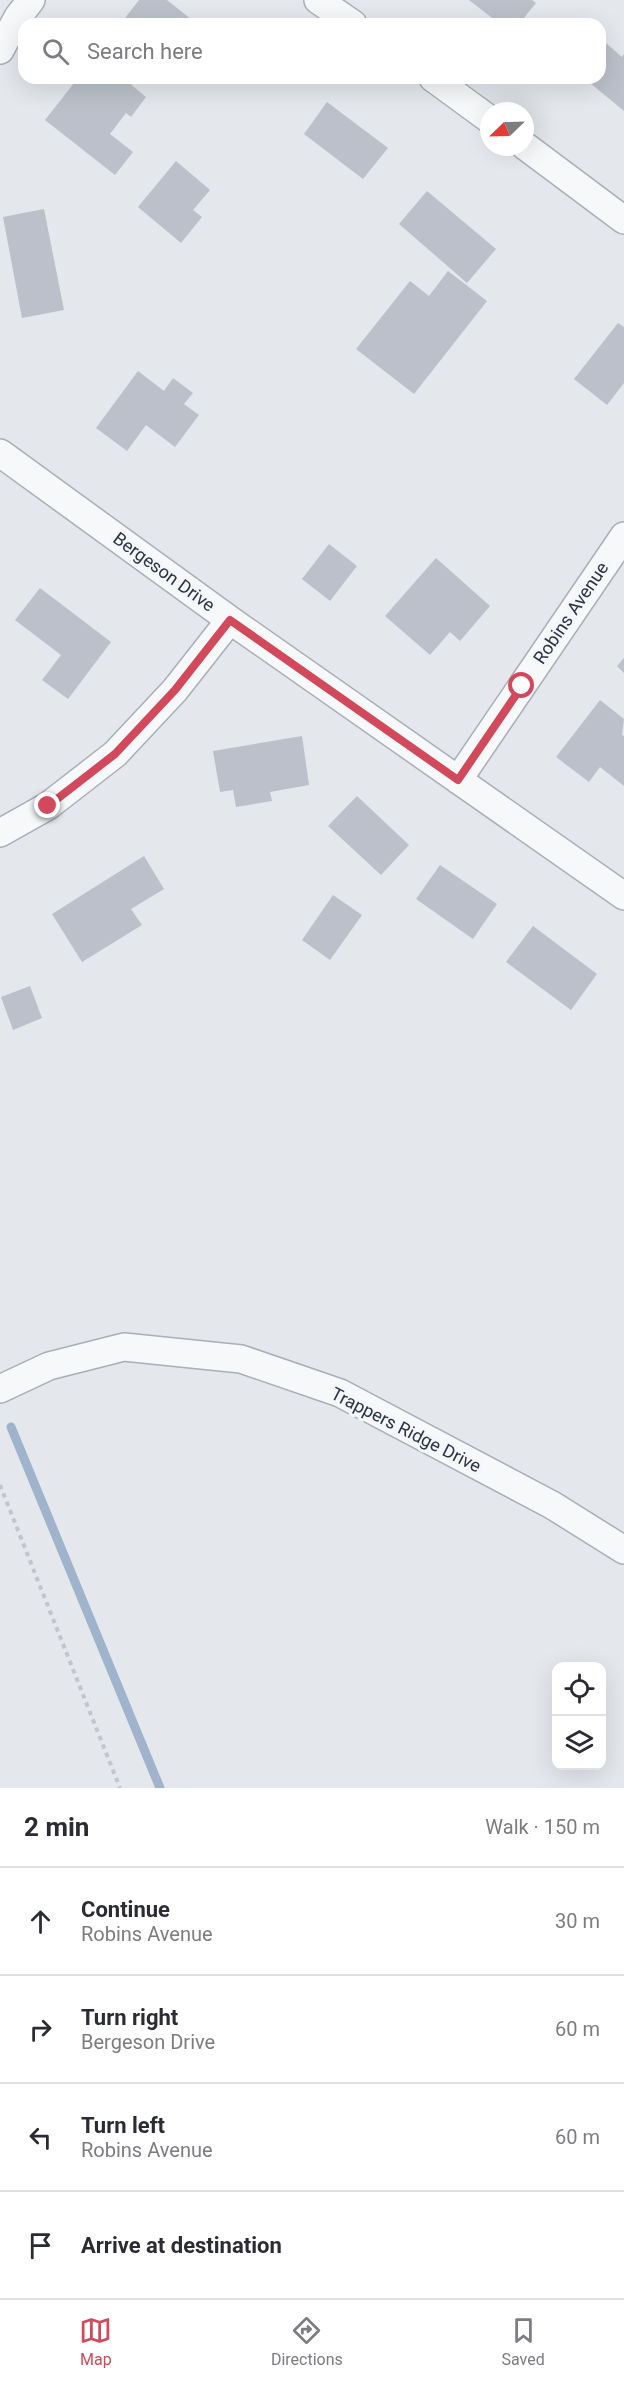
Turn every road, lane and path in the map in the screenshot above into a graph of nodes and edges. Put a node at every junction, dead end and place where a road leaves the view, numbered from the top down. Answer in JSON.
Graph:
{"nodes":[{"id":1,"x":318,"y":0,"type":"edge"},
{"id":2,"x":16,"y":7,"type":"edge"},
{"id":3,"x":344,"y":18,"type":"edge"},
{"id":4,"x":0,"y":50,"type":"edge"},
{"id":5,"x":441,"y":84,"type":"edge"},
{"id":6,"x":480,"y":112,"type":"edge"},
{"id":7,"x":534,"y":153,"type":"edge"},
{"id":8,"x":624,"y":220,"type":"edge"},
{"id":9,"x":0,"y":453,"type":"edge"},
{"id":10,"x":624,"y":536,"type":"edge"},
{"id":11,"x":230,"y":620,"type":"junction"},
{"id":12,"x":458,"y":780,"type":"junction"},
{"id":13,"x":0,"y":833,"type":"edge"},
{"id":14,"x":624,"y":896,"type":"edge"},
{"id":15,"x":0,"y":1389,"type":"edge"},
{"id":16,"x":0,"y":1485,"type":"edge"},
{"id":17,"x":624,"y":1550,"type":"edge"},
{"id":18,"x":120,"y":1788,"type":"edge"}],
"edges":[{"from":1,"to":3,"type":"street"},
{"from":2,"to":4,"type":"street"},
{"from":5,"to":6,"type":"street"},
{"from":7,"to":8,"type":"street"},
{"from":9,"to":11,"type":"street","name":"Bergeson Drive"},
{"from":10,"to":12,"type":"street","name":"Robins Avenue"},
{"from":11,"to":12,"type":"street","name":"Bergeson Drive"},
{"from":11,"to":13,"type":"street"},
{"from":12,"to":14,"type":"street","name":"Bergeson Drive"},
{"from":15,"to":17,"type":"street","name":"Trappers Ridge Drive"},
{"from":16,"to":18,"type":"path"}]}
